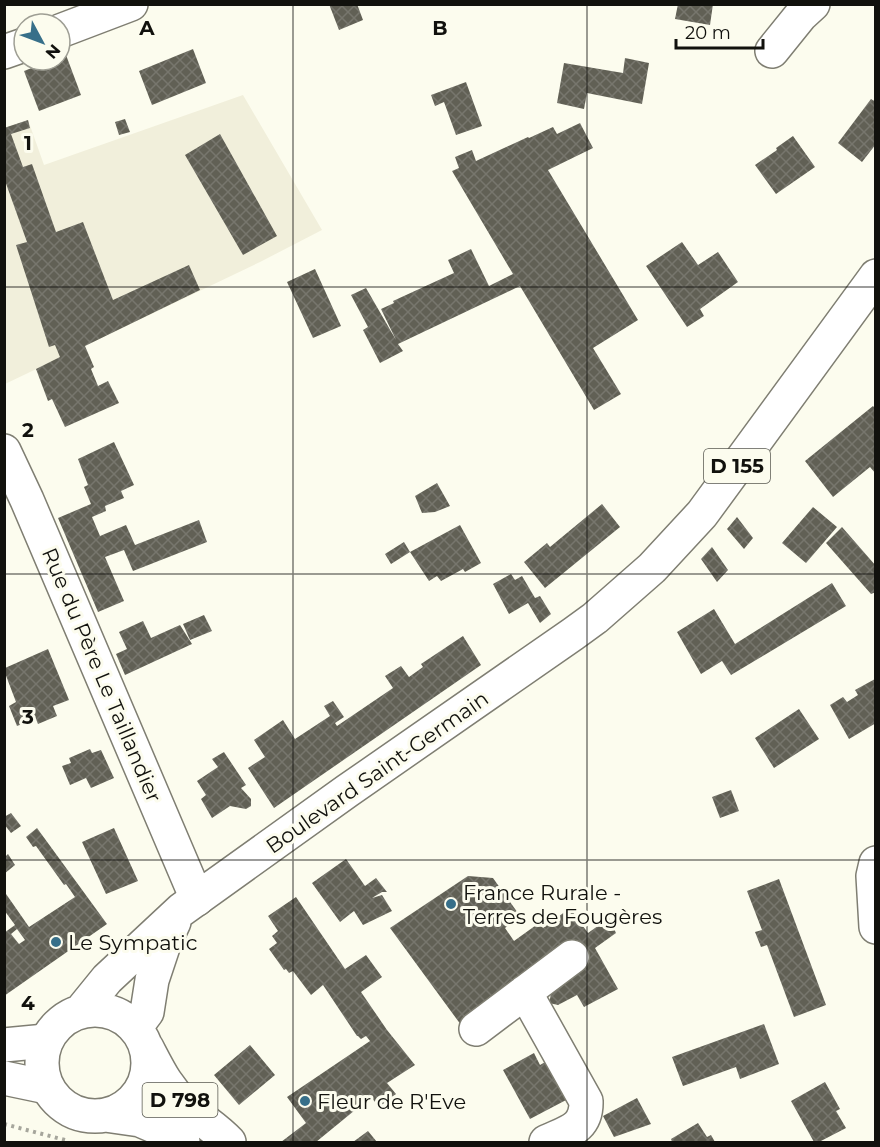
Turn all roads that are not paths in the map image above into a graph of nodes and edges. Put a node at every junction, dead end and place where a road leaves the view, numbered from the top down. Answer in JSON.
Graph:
{"nodes":[{"id":1,"x":813,"y":4,"type":"edge"},
{"id":2,"x":130,"y":5,"type":"edge"},
{"id":3,"x":72,"y":27,"type":"edge"},
{"id":4,"x":771,"y":51,"type":"dead end"},
{"id":5,"x":876,"y":276,"type":"edge"},
{"id":6,"x":4,"y":451,"type":"edge"},
{"id":7,"x":16,"y":505,"type":"edge"},
{"id":8,"x":876,"y":863,"type":"edge"},
{"id":9,"x":189,"y":904,"type":"junction"},
{"id":10,"x":876,"y":927,"type":"edge"},
{"id":11,"x":572,"y":957,"type":"dead end"},
{"id":12,"x":525,"y":992,"type":"junction"},
{"id":13,"x":81,"y":1011,"type":"junction"},
{"id":14,"x":476,"y":1029,"type":"dead end"},
{"id":15,"x":140,"y":1036,"type":"junction"},
{"id":16,"x":46,"y":1041,"type":"junction"},
{"id":17,"x":4,"y":1045,"type":"edge"},
{"id":18,"x":4,"y":1078,"type":"edge"},
{"id":19,"x":47,"y":1088,"type":"junction"},
{"id":20,"x":105,"y":1115,"type":"junction"},
{"id":21,"x":183,"y":1143,"type":"edge"},
{"id":22,"x":229,"y":1143,"type":"edge"},
{"id":23,"x":546,"y":1143,"type":"edge"}],
"edges":[{"from":1,"to":4,"type":"main road"},
{"from":2,"to":3,"type":"main road"},
{"from":5,"to":9,"type":"main road","name":"Boulevard Saint-Germain","number":"D 155"},
{"from":6,"to":7,"type":"main road","name":"Rue du Père Le Taillandier"},
{"from":7,"to":9,"type":"main road","name":"Rue du Père Le Taillandier"},
{"from":8,"to":10,"type":"main road"},
{"from":9,"to":13,"type":"main road","name":"Boulevard Saint-Germain","number":"D 155"},
{"from":9,"to":15,"type":"main road","name":"Boulevard Saint-Germain","number":"D 155"},
{"from":11,"to":12,"type":"main road"},
{"from":12,"to":14,"type":"main road"},
{"from":12,"to":23,"type":"main road"},
{"from":13,"to":15,"type":"main road"},
{"from":13,"to":16,"type":"main road"},
{"from":15,"to":20,"type":"main road"},
{"from":15,"to":22,"type":"main road","number":"D 798"},
{"from":16,"to":17,"type":"main road"},
{"from":16,"to":19,"type":"main road"},
{"from":18,"to":19,"type":"main road"},
{"from":19,"to":20,"type":"main road"},
{"from":20,"to":21,"type":"main road","number":"D 798"}]}
